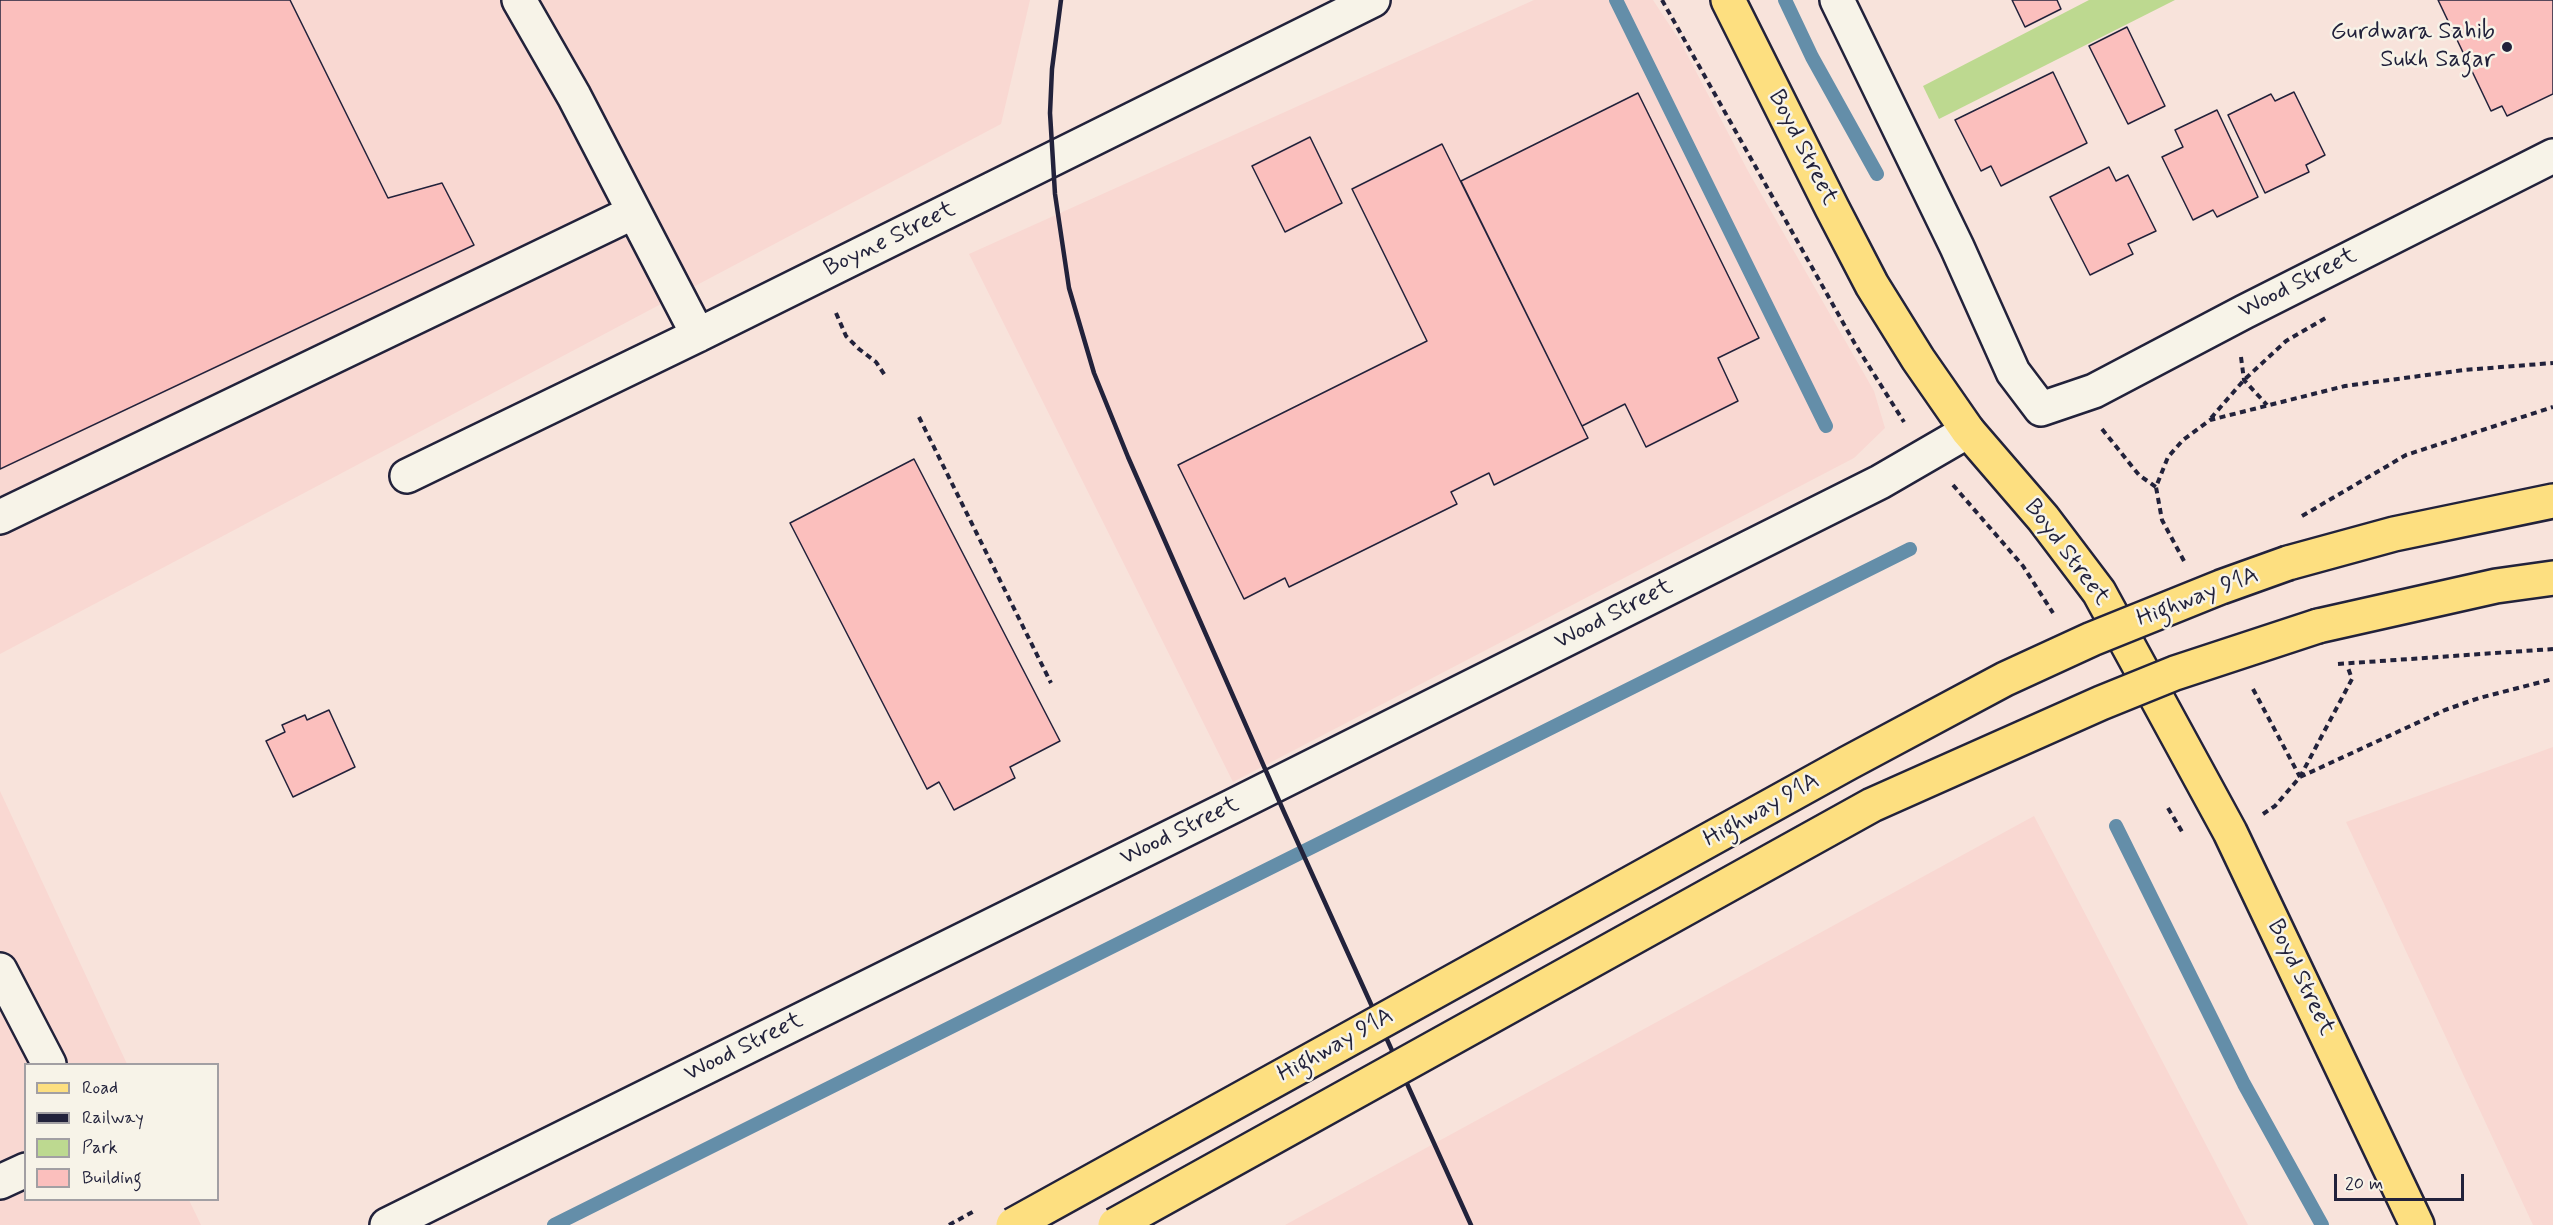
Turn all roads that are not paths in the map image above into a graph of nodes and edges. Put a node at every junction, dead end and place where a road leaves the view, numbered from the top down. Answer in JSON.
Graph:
{"nodes":[{"id":1,"x":519,"y":0,"type":"edge"},
{"id":2,"x":1373,"y":0,"type":"edge"},
{"id":3,"x":1728,"y":0,"type":"edge"},
{"id":4,"x":1837,"y":0,"type":"edge"},
{"id":5,"x":2553,"y":156,"type":"edge"},
{"id":6,"x":634,"y":212,"type":"junction"},
{"id":7,"x":698,"y":335,"type":"junction"},
{"id":8,"x":1968,"y":430,"type":"junction"},
{"id":9,"x":406,"y":476,"type":"dead end"},
{"id":10,"x":2553,"y":501,"type":"edge"},
{"id":11,"x":0,"y":518,"type":"edge"},
{"id":12,"x":2553,"y":578,"type":"edge"},
{"id":13,"x":0,"y":970,"type":"edge"},
{"id":14,"x":48,"y":1063,"type":"edge"},
{"id":15,"x":24,"y":1171,"type":"edge"},
{"id":16,"x":0,"y":1182,"type":"edge"},
{"id":17,"x":387,"y":1225,"type":"edge"},
{"id":18,"x":1013,"y":1225,"type":"edge"},
{"id":19,"x":1115,"y":1225,"type":"edge"},
{"id":20,"x":2417,"y":1225,"type":"edge"}],
"edges":[{"from":1,"to":6,"type":"street"},
{"from":2,"to":7,"type":"street","name":"Boyne Street"},
{"from":3,"to":8,"type":"main road","name":"Boyd Street"},
{"from":4,"to":5,"type":"street","name":"Wood Street"},
{"from":6,"to":7,"type":"street"},
{"from":6,"to":11,"type":"street"},
{"from":7,"to":9,"type":"street","name":"Boyne Street"},
{"from":8,"to":17,"type":"street","name":"Wood Street"},
{"from":8,"to":20,"type":"main road","name":"Boyd Street"},
{"from":10,"to":18,"type":"main road","name":"Highway 91A","bridge":true},
{"from":12,"to":19,"type":"main road","name":"Highway 91A","bridge":true},
{"from":13,"to":14,"type":"street"},
{"from":15,"to":16,"type":"street"}]}
